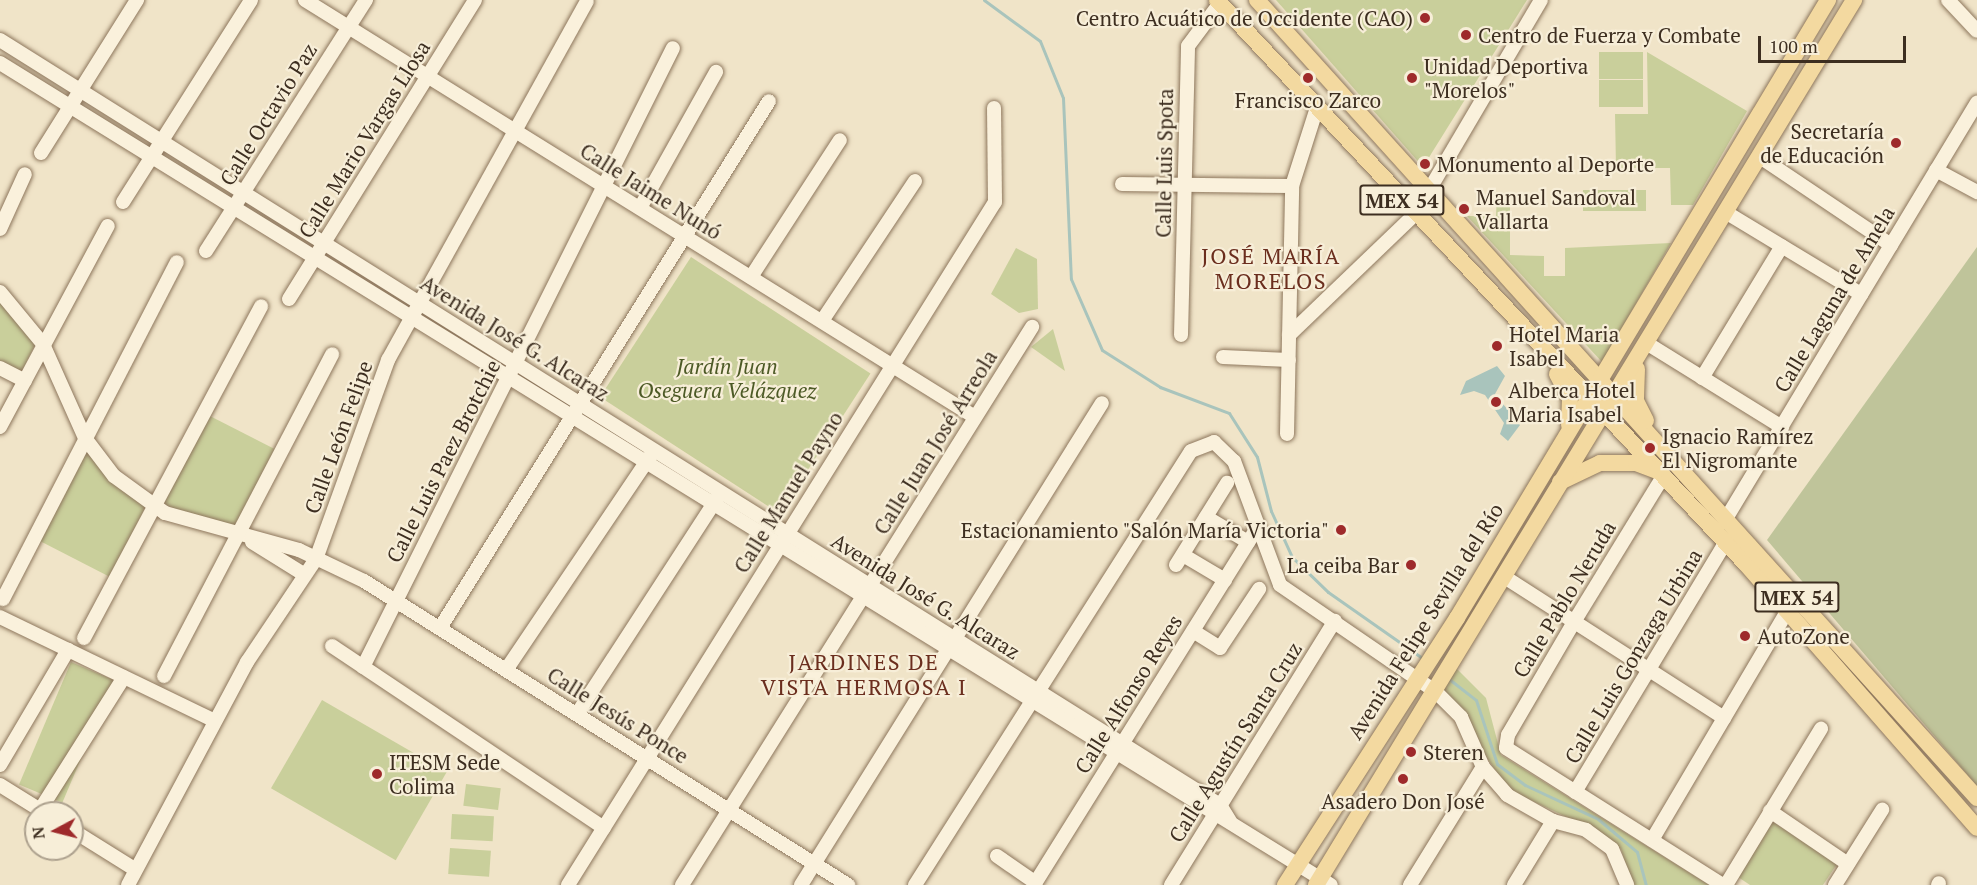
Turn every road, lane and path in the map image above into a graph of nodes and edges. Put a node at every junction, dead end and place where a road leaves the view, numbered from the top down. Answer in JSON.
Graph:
{"nodes":[{"id":1,"x":251,"y":0,"type":"edge"},
{"id":2,"x":305,"y":0,"type":"edge"},
{"id":3,"x":366,"y":0,"type":"edge"},
{"id":4,"x":475,"y":0,"type":"edge"},
{"id":5,"x":1257,"y":0,"type":"edge"},
{"id":6,"x":1542,"y":0,"type":"edge"},
{"id":7,"x":1828,"y":0,"type":"edge"},
{"id":8,"x":1854,"y":0,"type":"edge"},
{"id":9,"x":1948,"y":0,"type":"edge"},
{"id":10,"x":587,"y":1,"type":"edge"},
{"id":11,"x":130,"y":2,"type":"edge"},
{"id":12,"x":1218,"y":2,"type":"edge"},
{"id":13,"x":348,"y":27,"type":"junction"},
{"id":14,"x":1977,"y":31,"type":"edge"},
{"id":15,"x":0,"y":40,"type":"edge"},
{"id":16,"x":673,"y":48,"type":"dead end"},
{"id":17,"x":1304,"y":55,"type":"junction"},
{"id":18,"x":0,"y":63,"type":"edge"},
{"id":19,"x":716,"y":72,"type":"dead end"},
{"id":20,"x":1785,"y":73,"type":"junction"},
{"id":21,"x":1283,"y":74,"type":"junction"},
{"id":22,"x":427,"y":76,"type":"junction"},
{"id":23,"x":1803,"y":85,"type":"junction"},
{"id":24,"x":80,"y":90,"type":"junction"},
{"id":25,"x":769,"y":101,"type":"dead end"},
{"id":26,"x":1977,"y":103,"type":"edge"},
{"id":27,"x":70,"y":106,"type":"junction"},
{"id":28,"x":994,"y":108,"type":"dead end"},
{"id":29,"x":1316,"y":111,"type":"junction"},
{"id":30,"x":515,"y":130,"type":"junction"},
{"id":31,"x":840,"y":140,"type":"dead end"},
{"id":32,"x":162,"y":141,"type":"junction"},
{"id":33,"x":41,"y":153,"type":"dead end"},
{"id":34,"x":152,"y":157,"type":"junction"},
{"id":35,"x":1760,"y":157,"type":"junction"},
{"id":36,"x":1936,"y":170,"type":"junction"},
{"id":37,"x":25,"y":174,"type":"dead end"},
{"id":38,"x":915,"y":181,"type":"dead end"},
{"id":39,"x":1122,"y":184,"type":"dead end"},
{"id":40,"x":1184,"y":185,"type":"junction"},
{"id":41,"x":604,"y":186,"type":"junction"},
{"id":42,"x":1292,"y":186,"type":"junction"},
{"id":43,"x":243,"y":192,"type":"junction"},
{"id":44,"x":1977,"y":192,"type":"edge"},
{"id":45,"x":1427,"y":193,"type":"junction"},
{"id":46,"x":123,"y":202,"type":"dead end"},
{"id":47,"x":234,"y":207,"type":"junction"},
{"id":48,"x":640,"y":208,"type":"junction"},
{"id":49,"x":1727,"y":213,"type":"junction"},
{"id":50,"x":1415,"y":214,"type":"junction"},
{"id":51,"x":1698,"y":219,"type":"junction"},
{"id":52,"x":108,"y":226,"type":"dead end"},
{"id":53,"x":0,"y":229,"type":"edge"},
{"id":54,"x":1717,"y":230,"type":"junction"},
{"id":55,"x":685,"y":236,"type":"junction"},
{"id":56,"x":324,"y":243,"type":"junction"},
{"id":57,"x":1891,"y":245,"type":"junction"},
{"id":58,"x":1782,"y":246,"type":"junction"},
{"id":59,"x":206,"y":250,"type":"dead end"},
{"id":60,"x":315,"y":258,"type":"junction"},
{"id":61,"x":177,"y":262,"type":"dead end"},
{"id":62,"x":751,"y":278,"type":"junction"},
{"id":63,"x":0,"y":292,"type":"edge"},
{"id":64,"x":1862,"y":294,"type":"junction"},
{"id":65,"x":290,"y":300,"type":"dead end"},
{"id":66,"x":419,"y":303,"type":"junction"},
{"id":67,"x":261,"y":306,"type":"dead end"},
{"id":68,"x":411,"y":317,"type":"junction"},
{"id":69,"x":822,"y":321,"type":"junction"},
{"id":70,"x":1032,"y":327,"type":"dead end"},
{"id":71,"x":1181,"y":335,"type":"dead end"},
{"id":72,"x":1289,"y":335,"type":"junction"},
{"id":73,"x":1531,"y":336,"type":"junction"},
{"id":74,"x":44,"y":344,"type":"junction"},
{"id":75,"x":1648,"y":344,"type":"junction"},
{"id":76,"x":332,"y":354,"type":"dead end"},
{"id":77,"x":1222,"y":357,"type":"dead end"},
{"id":78,"x":1289,"y":360,"type":"junction"},
{"id":79,"x":516,"y":363,"type":"junction"},
{"id":80,"x":1637,"y":363,"type":"junction"},
{"id":81,"x":892,"y":365,"type":"junction"},
{"id":82,"x":0,"y":368,"type":"edge"},
{"id":83,"x":508,"y":377,"type":"junction"},
{"id":84,"x":1702,"y":378,"type":"junction"},
{"id":85,"x":25,"y":381,"type":"junction"},
{"id":86,"x":1601,"y":381,"type":"junction"},
{"id":87,"x":1589,"y":398,"type":"junction"},
{"id":88,"x":1617,"y":398,"type":"junction"},
{"id":89,"x":579,"y":403,"type":"junction"},
{"id":90,"x":1102,"y":403,"type":"dead end"},
{"id":91,"x":1605,"y":414,"type":"junction"},
{"id":92,"x":571,"y":416,"type":"junction"},
{"id":93,"x":975,"y":417,"type":"junction"},
{"id":94,"x":0,"y":427,"type":"edge"},
{"id":95,"x":1782,"y":427,"type":"junction"},
{"id":96,"x":1568,"y":429,"type":"junction"},
{"id":97,"x":1287,"y":434,"type":"dead end"},
{"id":98,"x":85,"y":438,"type":"junction"},
{"id":99,"x":1664,"y":446,"type":"junction"},
{"id":100,"x":654,"y":450,"type":"junction"},
{"id":101,"x":647,"y":463,"type":"junction"},
{"id":102,"x":1663,"y":474,"type":"junction"},
{"id":103,"x":1227,"y":483,"type":"dead end"},
{"id":104,"x":1554,"y":486,"type":"junction"},
{"id":105,"x":717,"y":498,"type":"junction"},
{"id":106,"x":153,"y":504,"type":"junction"},
{"id":107,"x":1206,"y":517,"type":"junction"},
{"id":108,"x":1727,"y":518,"type":"junction"},
{"id":109,"x":1258,"y":526,"type":"junction"},
{"id":110,"x":241,"y":538,"type":"junction"},
{"id":111,"x":783,"y":539,"type":"junction"},
{"id":112,"x":1248,"y":542,"type":"junction"},
{"id":113,"x":1726,"y":542,"type":"junction"},
{"id":114,"x":315,"y":559,"type":"junction"},
{"id":115,"x":305,"y":575,"type":"junction"},
{"id":116,"x":1503,"y":576,"type":"junction"},
{"id":117,"x":1224,"y":580,"type":"junction"},
{"id":118,"x":1259,"y":589,"type":"dead end"},
{"id":119,"x":866,"y":591,"type":"junction"},
{"id":120,"x":3,"y":599,"type":"dead end"},
{"id":121,"x":397,"y":600,"type":"junction"},
{"id":122,"x":1788,"y":610,"type":"junction"},
{"id":123,"x":0,"y":617,"type":"edge"},
{"id":124,"x":1335,"y":621,"type":"junction"},
{"id":125,"x":1574,"y":622,"type":"junction"},
{"id":126,"x":440,"y":628,"type":"junction"},
{"id":127,"x":1192,"y":631,"type":"junction"},
{"id":128,"x":84,"y":638,"type":"dead end"},
{"id":129,"x":951,"y":644,"type":"junction"},
{"id":130,"x":333,"y":646,"type":"dead end"},
{"id":131,"x":68,"y":650,"type":"junction"},
{"id":132,"x":363,"y":667,"type":"junction"},
{"id":133,"x":506,"y":670,"type":"junction"},
{"id":134,"x":1649,"y":670,"type":"junction"},
{"id":135,"x":1421,"y":675,"type":"junction"},
{"id":136,"x":164,"y":676,"type":"dead end"},
{"id":137,"x":124,"y":677,"type":"junction"},
{"id":138,"x":1437,"y":687,"type":"junction"},
{"id":139,"x":1034,"y":695,"type":"junction"},
{"id":140,"x":577,"y":714,"type":"junction"},
{"id":141,"x":1724,"y":718,"type":"junction"},
{"id":142,"x":213,"y":720,"type":"junction"},
{"id":143,"x":1821,"y":729,"type":"dead end"},
{"id":144,"x":1119,"y":748,"type":"junction"},
{"id":145,"x":647,"y":758,"type":"junction"},
{"id":146,"x":0,"y":765,"type":"edge"},
{"id":147,"x":1483,"y":767,"type":"junction"},
{"id":148,"x":0,"y":785,"type":"edge"},
{"id":149,"x":1575,"y":792,"type":"junction"},
{"id":150,"x":1977,"y":798,"type":"edge"},
{"id":151,"x":26,"y":801,"type":"edge"},
{"id":152,"x":49,"y":801,"type":"edge"},
{"id":153,"x":729,"y":810,"type":"junction"},
{"id":154,"x":1218,"y":810,"type":"junction"},
{"id":155,"x":1882,"y":810,"type":"dead end"},
{"id":156,"x":1770,"y":811,"type":"junction"},
{"id":157,"x":1553,"y":821,"type":"junction"},
{"id":158,"x":604,"y":828,"type":"junction"},
{"id":159,"x":1977,"y":828,"type":"edge"},
{"id":160,"x":84,"y":838,"type":"edge"},
{"id":161,"x":1652,"y":840,"type":"junction"},
{"id":162,"x":998,"y":856,"type":"dead end"},
{"id":163,"x":814,"y":864,"type":"junction"},
{"id":164,"x":1298,"y":864,"type":"junction"},
{"id":165,"x":1848,"y":864,"type":"junction"},
{"id":166,"x":136,"y":870,"type":"junction"},
{"id":167,"x":1323,"y":883,"type":"edge"},
{"id":168,"x":1626,"y":883,"type":"edge"},
{"id":169,"x":1035,"y":884,"type":"edge"},
{"id":170,"x":128,"y":885,"type":"edge"},
{"id":171,"x":568,"y":885,"type":"edge"},
{"id":172,"x":682,"y":885,"type":"edge"},
{"id":173,"x":801,"y":885,"type":"edge"},
{"id":174,"x":848,"y":885,"type":"edge"},
{"id":175,"x":915,"y":885,"type":"edge"},
{"id":176,"x":1171,"y":885,"type":"edge"},
{"id":177,"x":1285,"y":885,"type":"edge"},
{"id":178,"x":1410,"y":885,"type":"edge"},
{"id":179,"x":1514,"y":885,"type":"edge"},
{"id":180,"x":1724,"y":885,"type":"edge"},
{"id":181,"x":1835,"y":885,"type":"edge"}],
"edges":[{"from":1,"to":32,"type":"street"},
{"from":2,"to":13,"type":"street","name":"Calle Jaime Nunó"},
{"from":3,"to":13,"type":"street","name":"Calle Octavio Paz"},
{"from":4,"to":22,"type":"street","name":"Calle Mario Vargas Llosa"},
{"from":5,"to":17,"type":"main road","number":"MEX 54"},
{"from":6,"to":45,"type":"street"},
{"from":7,"to":20,"type":"main road","name":"Avenida Felipe Sevilla del Río"},
{"from":8,"to":23,"type":"main road","name":"Avenida Felipe Sevilla del Río"},
{"from":9,"to":14,"type":"street"},
{"from":10,"to":30,"type":"street","name":"Calle León Felipe"},
{"from":11,"to":24,"type":"street"},
{"from":12,"to":21,"type":"main road","number":"MEX 54"},
{"from":12,"to":40,"type":"street","name":"Calle Luis Spota"},
{"from":13,"to":22,"type":"street","name":"Calle Jaime Nunó"},
{"from":13,"to":43,"type":"street","name":"Calle Octavio Paz"},
{"from":15,"to":24,"type":"street","name":"Avenida José G. Alcaraz"},
{"from":16,"to":41,"type":"street","name":"Calle Luis Paez Brotchie"},
{"from":17,"to":21,"type":"main road"},
{"from":17,"to":45,"type":"main road","number":"MEX 54"},
{"from":18,"to":27,"type":"street","name":"Avenida José G. Alcaraz"},
{"from":19,"to":48,"type":"street"},
{"from":20,"to":23,"type":"main road"},
{"from":20,"to":51,"type":"main road","name":"Avenida Felipe Sevilla del Río"},
{"from":21,"to":29,"type":"main road","number":"MEX 54"},
{"from":22,"to":30,"type":"street","name":"Calle Jaime Nunó"},
{"from":22,"to":56,"type":"street","name":"Calle Mario Vargas Llosa"},
{"from":23,"to":35,"type":"main road","name":"Avenida Felipe Sevilla del Río"},
{"from":24,"to":27,"type":"street"},
{"from":24,"to":32,"type":"street","name":"Avenida José G. Alcaraz"},
{"from":25,"to":55,"type":"street"},
{"from":26,"to":36,"type":"street","name":"Calle Laguna de Amela"},
{"from":27,"to":33,"type":"street"},
{"from":27,"to":34,"type":"street","name":"Avenida José G. Alcaraz"},
{"from":28,"to":81,"type":"street","name":"Calle Manuel Payno"},
{"from":29,"to":42,"type":"street"},
{"from":29,"to":50,"type":"main road","number":"MEX 54"},
{"from":30,"to":41,"type":"street","name":"Calle Jaime Nunó"},
{"from":30,"to":66,"type":"street","name":"Calle León Felipe"},
{"from":31,"to":62,"type":"street"},
{"from":32,"to":34,"type":"street"},
{"from":32,"to":43,"type":"street","name":"Avenida José G. Alcaraz"},
{"from":34,"to":46,"type":"street"},
{"from":34,"to":47,"type":"street","name":"Avenida José G. Alcaraz"},
{"from":35,"to":49,"type":"main road","name":"Avenida Felipe Sevilla del Río"},
{"from":35,"to":57,"type":"street"},
{"from":36,"to":44,"type":"street"},
{"from":36,"to":57,"type":"street","name":"Calle Laguna de Amela"},
{"from":37,"to":53,"type":"street"},
{"from":38,"to":69,"type":"street"},
{"from":39,"to":40,"type":"street"},
{"from":40,"to":42,"type":"street"},
{"from":40,"to":71,"type":"street","name":"Calle Luis Spota"},
{"from":41,"to":48,"type":"street","name":"Calle Jaime Nunó"},
{"from":41,"to":79,"type":"street","name":"Calle Luis Paez Brotchie"},
{"from":42,"to":72,"type":"street"},
{"from":43,"to":47,"type":"street","name":"Calle Octavio Paz"},
{"from":43,"to":56,"type":"street","name":"Avenida José G. Alcaraz"},
{"from":45,"to":50,"type":"street"},
{"from":45,"to":86,"type":"main road","number":"MEX 54"},
{"from":47,"to":59,"type":"street","name":"Calle Octavio Paz"},
{"from":47,"to":60,"type":"street","name":"Avenida José G. Alcaraz"},
{"from":48,"to":55,"type":"street","name":"Calle Jaime Nunó"},
{"from":49,"to":54,"type":"main road","name":"Avenida Felipe Sevilla del Río"},
{"from":49,"to":58,"type":"street"},
{"from":50,"to":72,"type":"street"},
{"from":50,"to":73,"type":"main road","number":"MEX 54"},
{"from":51,"to":54,"type":"main road"},
{"from":51,"to":86,"type":"main road","name":"Avenida Felipe Sevilla del Río"},
{"from":52,"to":74,"type":"street"},
{"from":54,"to":75,"type":"main road","name":"Avenida Felipe Sevilla del Río"},
{"from":55,"to":62,"type":"street","name":"Calle Jaime Nunó"},
{"from":55,"to":89,"type":"street"},
{"from":56,"to":60,"type":"street","name":"Calle Mario Vargas Llosa"},
{"from":56,"to":66,"type":"street","name":"Avenida José G. Alcaraz"},
{"from":57,"to":64,"type":"street","name":"Calle Laguna de Amela"},
{"from":58,"to":64,"type":"street"},
{"from":58,"to":84,"type":"street"},
{"from":60,"to":65,"type":"street","name":"Calle Mario Vargas Llosa"},
{"from":60,"to":68,"type":"street","name":"Avenida José G. Alcaraz"},
{"from":61,"to":98,"type":"street"},
{"from":62,"to":69,"type":"street","name":"Calle Jaime Nunó"},
{"from":63,"to":74,"type":"street"},
{"from":64,"to":95,"type":"street","name":"Calle Laguna de Amela"},
{"from":66,"to":68,"type":"street","name":"Calle León Felipe"},
{"from":66,"to":79,"type":"street","name":"Avenida José G. Alcaraz"},
{"from":67,"to":106,"type":"street"},
{"from":68,"to":83,"type":"street","name":"Avenida José G. Alcaraz"},
{"from":68,"to":114,"type":"street","name":"Calle León Felipe"},
{"from":69,"to":81,"type":"street","name":"Calle Jaime Nunó"},
{"from":70,"to":93,"type":"street","name":"Calle Juan José Arreola"},
{"from":72,"to":78,"type":"street"},
{"from":73,"to":87,"type":"main road","number":"MEX 54"},
{"from":73,"to":96,"type":"main road"},
{"from":74,"to":85,"type":"street"},
{"from":74,"to":98,"type":"street"},
{"from":75,"to":80,"type":"main road","name":"Avenida Felipe Sevilla del Río"},
{"from":75,"to":84,"type":"street"},
{"from":76,"to":110,"type":"street"},
{"from":77,"to":78,"type":"street"},
{"from":78,"to":97,"type":"street"},
{"from":79,"to":83,"type":"street","name":"Calle Luis Paez Brotchie"},
{"from":79,"to":89,"type":"street","name":"Avenida José G. Alcaraz"},
{"from":80,"to":88,"type":"main road","name":"Avenida Felipe Sevilla del Río"},
{"from":80,"to":99,"type":"main road"},
{"from":81,"to":93,"type":"street","name":"Calle Jaime Nunó"},
{"from":81,"to":111,"type":"street","name":"Calle Manuel Payno"},
{"from":82,"to":85,"type":"street"},
{"from":83,"to":92,"type":"street","name":"Avenida José G. Alcaraz"},
{"from":83,"to":121,"type":"street","name":"Calle Luis Paez Brotchie"},
{"from":84,"to":95,"type":"street"},
{"from":85,"to":94,"type":"street"},
{"from":86,"to":87,"type":"main road","name":"Avenida Felipe Sevilla del Río"},
{"from":86,"to":88,"type":"main road","number":"MEX 54"},
{"from":87,"to":91,"type":"main road","number":"MEX 54"},
{"from":87,"to":96,"type":"main road","name":"Avenida Felipe Sevilla del Río"},
{"from":88,"to":91,"type":"main road","name":"Avenida Felipe Sevilla del Río"},
{"from":88,"to":99,"type":"main road","number":"MEX 54"},
{"from":89,"to":92,"type":"street"},
{"from":89,"to":100,"type":"street","name":"Avenida José G. Alcaraz"},
{"from":90,"to":129,"type":"street"},
{"from":91,"to":102,"type":"main road","number":"MEX 54"},
{"from":91,"to":104,"type":"main road","name":"Avenida Felipe Sevilla del Río"},
{"from":92,"to":101,"type":"street","name":"Avenida José G. Alcaraz"},
{"from":92,"to":126,"type":"street"},
{"from":93,"to":119,"type":"street","name":"Calle Juan José Arreola"},
{"from":95,"to":108,"type":"street","name":"Calle Laguna de Amela"},
{"from":96,"to":135,"type":"main road","name":"Avenida Felipe Sevilla del Río"},
{"from":98,"to":106,"type":"street"},
{"from":98,"to":120,"type":"street"},
{"from":99,"to":108,"type":"main road","number":"MEX 54"},
{"from":100,"to":101,"type":"street"},
{"from":100,"to":105,"type":"street","name":"Avenida José G. Alcaraz"},
{"from":101,"to":105,"type":"street","name":"Avenida José G. Alcaraz"},
{"from":101,"to":133,"type":"street"},
{"from":102,"to":104,"type":"main road"},
{"from":102,"to":113,"type":"main road","number":"MEX 54"},
{"from":102,"to":125,"type":"street","name":"Calle Pablo Neruda"},
{"from":103,"to":107,"type":"street"},
{"from":104,"to":116,"type":"main road","name":"Avenida Felipe Sevilla del Río"},
{"from":105,"to":111,"type":"street","name":"Avenida José G. Alcaraz"},
{"from":105,"to":140,"type":"street"},
{"from":106,"to":110,"type":"street"},
{"from":106,"to":128,"type":"street"},
{"from":107,"to":112,"type":"street"},
{"from":107,"to":117,"type":"street"},
{"from":108,"to":150,"type":"main road","number":"MEX 54"},
{"from":109,"to":112,"type":"street","name":"Calle Alfonso Reyes"},
{"from":109,"to":124,"type":"street"},
{"from":109,"to":139,"type":"street"},
{"from":110,"to":114,"type":"street","name":"Calle Jesús Ponce"},
{"from":110,"to":115,"type":"street"},
{"from":110,"to":136,"type":"street"},
{"from":111,"to":119,"type":"street","name":"Avenida José G. Alcaraz"},
{"from":111,"to":145,"type":"street","name":"Calle Manuel Payno"},
{"from":112,"to":117,"type":"street","name":"Calle Alfonso Reyes"},
{"from":113,"to":122,"type":"main road","number":"MEX 54"},
{"from":113,"to":134,"type":"street","name":"Calle Luis Gonzaga Urbina"},
{"from":114,"to":115,"type":"street","name":"Calle León Felipe"},
{"from":114,"to":121,"type":"street","name":"Calle Jesús Ponce"},
{"from":115,"to":142,"type":"street","name":"Calle León Felipe"},
{"from":116,"to":125,"type":"street"},
{"from":116,"to":138,"type":"main road","name":"Avenida Felipe Sevilla del Río"},
{"from":117,"to":127,"type":"street","name":"Calle Alfonso Reyes"},
{"from":118,"to":127,"type":"street"},
{"from":119,"to":129,"type":"street","name":"Avenida José G. Alcaraz"},
{"from":119,"to":153,"type":"street","name":"Calle Juan José Arreola"},
{"from":121,"to":126,"type":"street","name":"Calle Jesús Ponce"},
{"from":121,"to":132,"type":"street","name":"Calle Luis Paez Brotchie"},
{"from":122,"to":141,"type":"street"},
{"from":122,"to":159,"type":"main road","number":"MEX 54"},
{"from":123,"to":131,"type":"street"},
{"from":124,"to":135,"type":"street"},
{"from":124,"to":154,"type":"street","name":"Calle Agustín Santa Cruz"},
{"from":125,"to":134,"type":"street"},
{"from":125,"to":149,"type":"street","name":"Calle Pablo Neruda"},
{"from":126,"to":133,"type":"street","name":"Calle Jesús Ponce"},
{"from":127,"to":144,"type":"street","name":"Calle Alfonso Reyes"},
{"from":129,"to":139,"type":"street","name":"Avenida José G. Alcaraz"},
{"from":129,"to":163,"type":"street"},
{"from":130,"to":132,"type":"street"},
{"from":131,"to":137,"type":"street"},
{"from":131,"to":146,"type":"street"},
{"from":132,"to":158,"type":"street"},
{"from":133,"to":140,"type":"street","name":"Calle Jesús Ponce"},
{"from":134,"to":141,"type":"street"},
{"from":134,"to":149,"type":"street","name":"Calle Luis Gonzaga Urbina"},
{"from":135,"to":138,"type":"street"},
{"from":135,"to":164,"type":"main road","name":"Avenida Felipe Sevilla del Río"},
{"from":137,"to":142,"type":"street"},
{"from":137,"to":152,"type":"street"},
{"from":138,"to":147,"type":"street"},
{"from":138,"to":167,"type":"main road","name":"Avenida Felipe Sevilla del Río"},
{"from":139,"to":144,"type":"street","name":"Avenida José G. Alcaraz"},
{"from":139,"to":175,"type":"street"},
{"from":140,"to":145,"type":"street","name":"Calle Jesús Ponce"},
{"from":141,"to":161,"type":"street"},
{"from":142,"to":166,"type":"street","name":"Calle León Felipe"},
{"from":143,"to":156,"type":"street"},
{"from":144,"to":154,"type":"street","name":"Avenida José G. Alcaraz"},
{"from":144,"to":169,"type":"street","name":"Calle Alfonso Reyes"},
{"from":145,"to":153,"type":"street","name":"Calle Jesús Ponce"},
{"from":145,"to":158,"type":"street","name":"Calle Manuel Payno"},
{"from":147,"to":157,"type":"street"},
{"from":147,"to":178,"type":"street"},
{"from":148,"to":151,"type":"street"},
{"from":149,"to":161,"type":"street"},
{"from":153,"to":163,"type":"street","name":"Calle Jesús Ponce"},
{"from":153,"to":172,"type":"street","name":"Calle Juan José Arreola"},
{"from":154,"to":164,"type":"street","name":"Avenida José G. Alcaraz"},
{"from":154,"to":176,"type":"street","name":"Calle Agustín Santa Cruz"},
{"from":155,"to":165,"type":"street"},
{"from":156,"to":165,"type":"street"},
{"from":156,"to":180,"type":"street"},
{"from":157,"to":168,"type":"street"},
{"from":157,"to":179,"type":"street"},
{"from":158,"to":171,"type":"street","name":"Calle Manuel Payno"},
{"from":160,"to":166,"type":"street"},
{"from":161,"to":180,"type":"street"},
{"from":162,"to":169,"type":"street"},
{"from":163,"to":173,"type":"street"},
{"from":163,"to":174,"type":"street","name":"Calle Jesús Ponce"},
{"from":164,"to":167,"type":"street","name":"Avenida José G. Alcaraz"},
{"from":164,"to":177,"type":"main road","name":"Avenida Felipe Sevilla del Río"},
{"from":165,"to":181,"type":"street"},
{"from":166,"to":170,"type":"street","name":"Calle León Felipe"}]}
